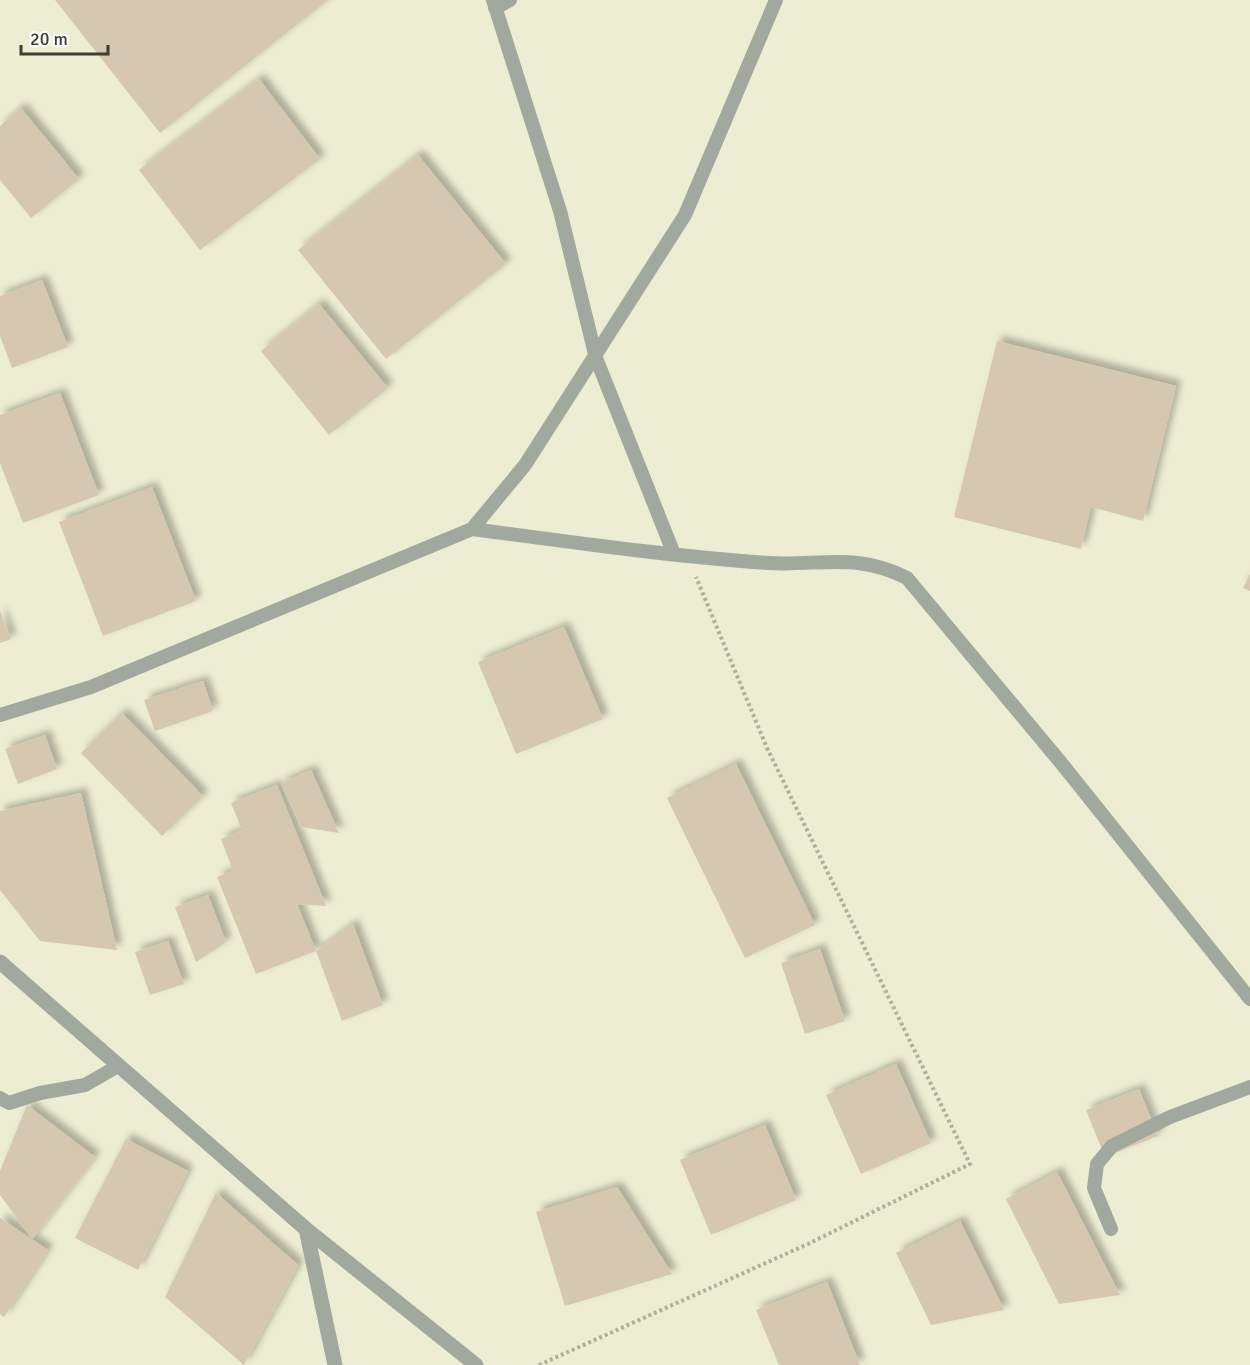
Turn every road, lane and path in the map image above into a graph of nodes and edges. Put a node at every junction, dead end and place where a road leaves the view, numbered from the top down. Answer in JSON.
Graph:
{"nodes":[{"id":1,"x":510,"y":0,"type":"edge"},
{"id":2,"x":776,"y":0,"type":"edge"},
{"id":3,"x":494,"y":4,"type":"edge"},
{"id":4,"x":596,"y":358,"type":"junction"},
{"id":5,"x":472,"y":529,"type":"junction"},
{"id":6,"x":680,"y":555,"type":"junction"},
{"id":7,"x":0,"y":715,"type":"edge"},
{"id":8,"x":0,"y":962,"type":"edge"},
{"id":9,"x":1250,"y":999,"type":"edge"},
{"id":10,"x":118,"y":1066,"type":"junction"},
{"id":11,"x":1250,"y":1086,"type":"edge"},
{"id":12,"x":0,"y":1098,"type":"edge"},
{"id":13,"x":306,"y":1229,"type":"junction"},
{"id":14,"x":1111,"y":1229,"type":"dead end"},
{"id":15,"x":335,"y":1365,"type":"edge"},
{"id":16,"x":476,"y":1365,"type":"edge"},
{"id":17,"x":539,"y":1365,"type":"edge"}],
"edges":[{"from":1,"to":3,"type":"lane"},
{"from":2,"to":4,"type":"lane"},
{"from":3,"to":4,"type":"lane"},
{"from":4,"to":5,"type":"lane"},
{"from":4,"to":6,"type":"lane"},
{"from":5,"to":6,"type":"lane"},
{"from":5,"to":7,"type":"lane"},
{"from":6,"to":9,"type":"lane"},
{"from":6,"to":17,"type":"path"},
{"from":8,"to":10,"type":"street"},
{"from":10,"to":12,"type":"lane"},
{"from":10,"to":13,"type":"street"},
{"from":11,"to":14,"type":"lane"},
{"from":13,"to":15,"type":"street"},
{"from":13,"to":16,"type":"street"}]}
